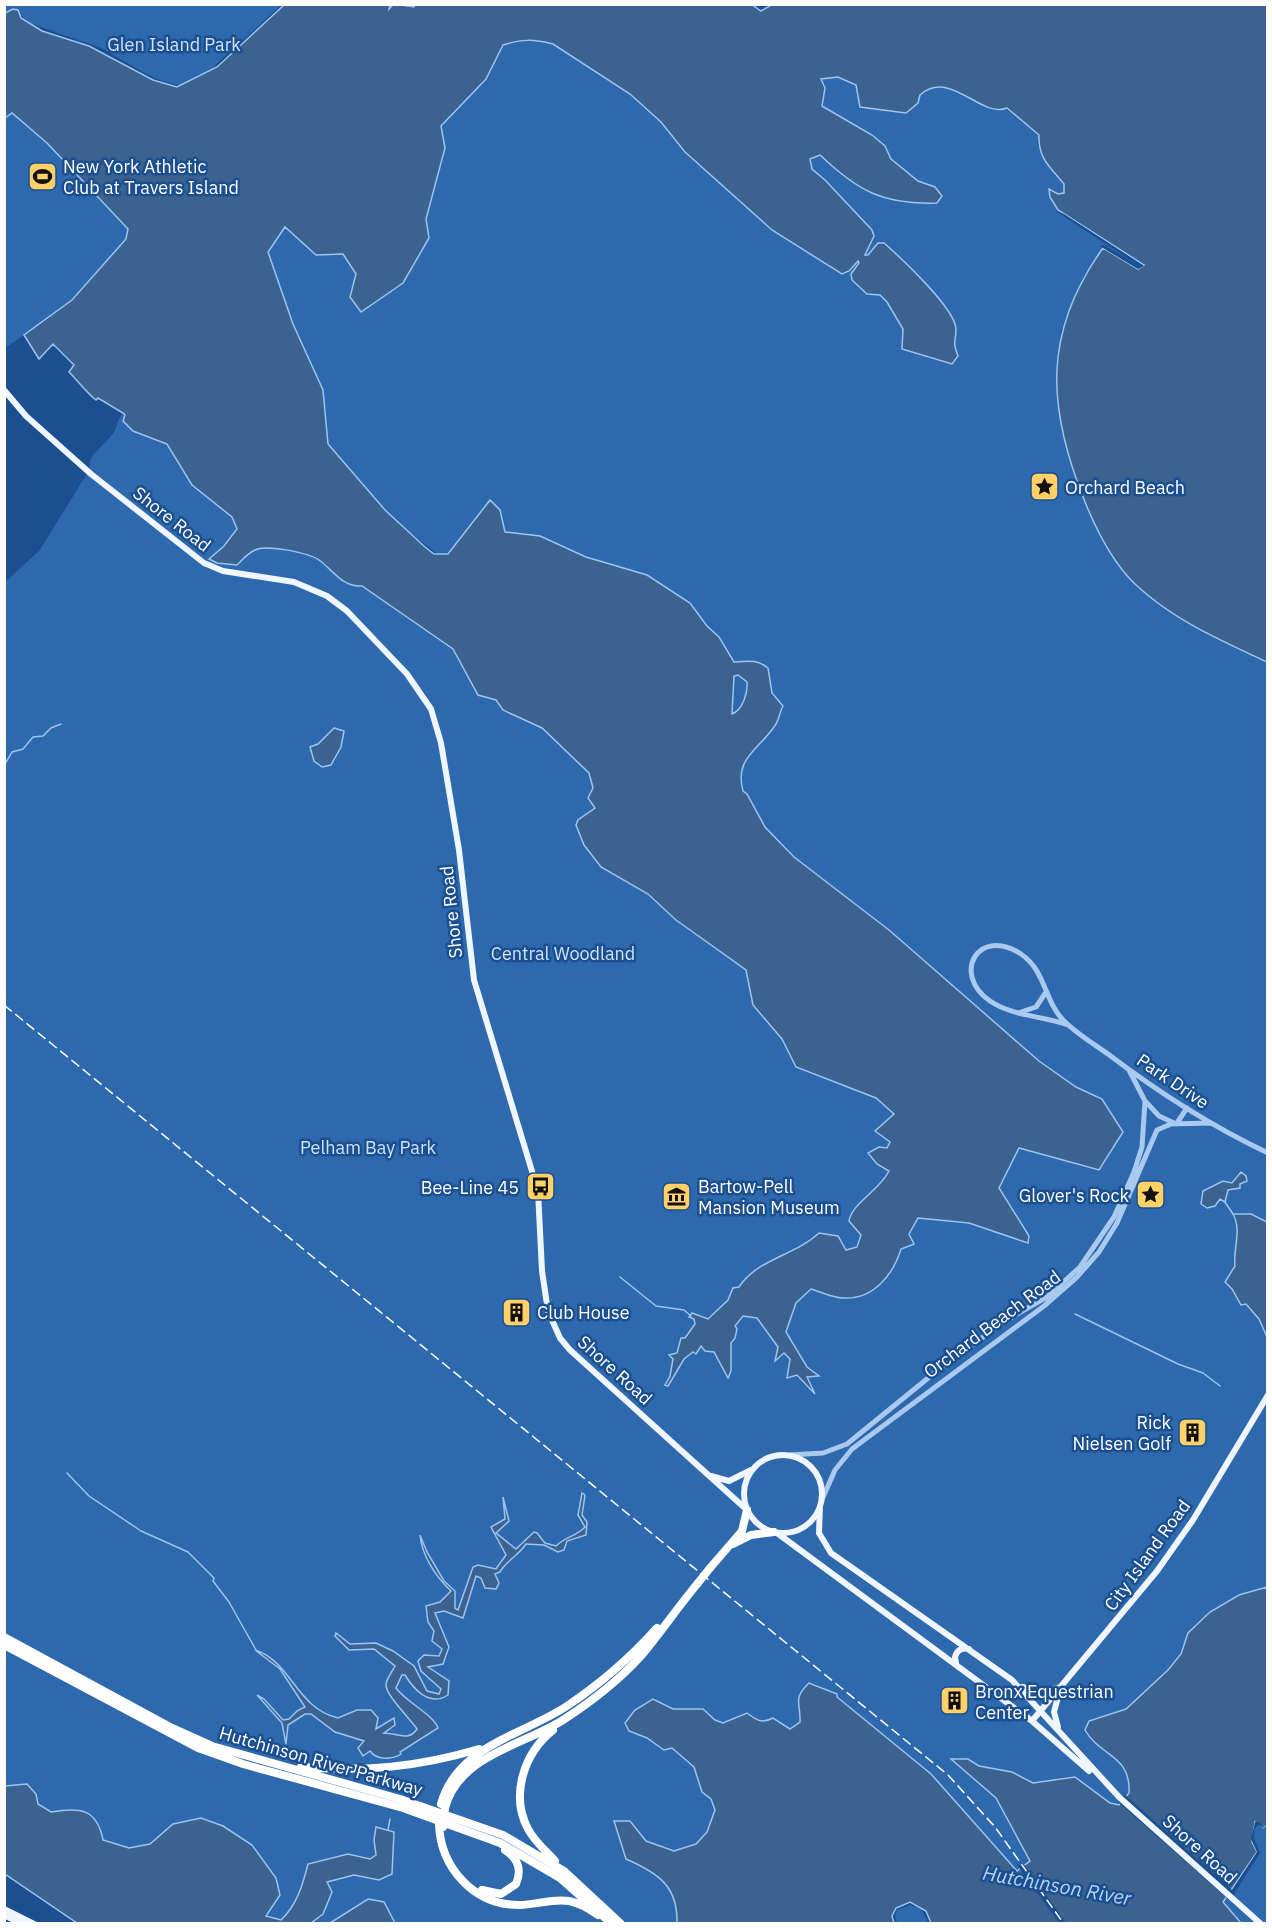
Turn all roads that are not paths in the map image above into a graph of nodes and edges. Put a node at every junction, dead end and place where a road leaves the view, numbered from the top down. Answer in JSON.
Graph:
{"nodes":[{"id":1,"x":4,"y":390,"type":"edge"},
{"id":2,"x":1046,"y":992,"type":"junction"},
{"id":3,"x":1018,"y":1013,"type":"junction"},
{"id":4,"x":1068,"y":1025,"type":"junction"},
{"id":5,"x":1129,"y":1070,"type":"junction"},
{"id":6,"x":1145,"y":1081,"type":"junction"},
{"id":7,"x":1141,"y":1092,"type":"junction"},
{"id":8,"x":1145,"y":1101,"type":"junction"},
{"id":9,"x":1187,"y":1108,"type":"junction"},
{"id":10,"x":1176,"y":1123,"type":"junction"},
{"id":11,"x":1211,"y":1123,"type":"junction"},
{"id":12,"x":1268,"y":1153,"type":"edge"},
{"id":13,"x":1268,"y":1395,"type":"edge"},
{"id":14,"x":790,"y":1455,"type":"junction"},
{"id":15,"x":756,"y":1466,"type":"junction"},
{"id":16,"x":707,"y":1475,"type":"junction"},
{"id":17,"x":821,"y":1504,"type":"junction"},
{"id":18,"x":747,"y":1509,"type":"junction"},
{"id":19,"x":776,"y":1532,"type":"junction"},
{"id":20,"x":727,"y":1549,"type":"junction"},
{"id":21,"x":675,"y":1610,"type":"junction"},
{"id":22,"x":4,"y":1637,"type":"edge"},
{"id":23,"x":4,"y":1645,"type":"edge"},
{"id":24,"x":970,"y":1650,"type":"junction"},
{"id":25,"x":958,"y":1666,"type":"junction"},
{"id":26,"x":1018,"y":1686,"type":"junction"},
{"id":27,"x":1062,"y":1687,"type":"junction"},
{"id":28,"x":1042,"y":1710,"type":"junction"},
{"id":29,"x":568,"y":1716,"type":"junction"},
{"id":30,"x":1032,"y":1721,"type":"junction"},
{"id":31,"x":1060,"y":1731,"type":"junction"},
{"id":32,"x":486,"y":1748,"type":"junction"},
{"id":33,"x":280,"y":1766,"type":"junction"},
{"id":34,"x":1119,"y":1797,"type":"junction"},
{"id":35,"x":443,"y":1807,"type":"junction"},
{"id":36,"x":441,"y":1826,"type":"junction"},
{"id":37,"x":481,"y":1835,"type":"junction"},
{"id":38,"x":564,"y":1871,"type":"junction"},
{"id":39,"x":4,"y":1909,"type":"edge"},
{"id":40,"x":4,"y":1915,"type":"edge"},
{"id":41,"x":611,"y":1922,"type":"edge"},
{"id":42,"x":22,"y":1923,"type":"edge"},
{"id":43,"x":34,"y":1923,"type":"edge"},
{"id":44,"x":621,"y":1923,"type":"edge"},
{"id":45,"x":1261,"y":1923,"type":"edge"}],
"edges":[{"from":1,"to":16,"type":"main road","name":"Shore Road"},
{"from":2,"to":3,"type":"street"},
{"from":2,"to":3,"type":"street","name":"Park Drive"},
{"from":2,"to":4,"type":"street","name":"Park Drive"},
{"from":3,"to":4,"type":"street","name":"Park Drive"},
{"from":4,"to":5,"type":"street","name":"Park Drive"},
{"from":5,"to":6,"type":"street","name":"Park Drive"},
{"from":5,"to":7,"type":"street","name":"Orchard Beach Road"},
{"from":6,"to":7,"type":"street"},
{"from":6,"to":9,"type":"street","name":"Park Drive"},
{"from":7,"to":8,"type":"street","name":"Orchard Beach Road"},
{"from":8,"to":10,"type":"street"},
{"from":8,"to":14,"type":"street","name":"Orchard Beach Road"},
{"from":9,"to":10,"type":"street"},
{"from":9,"to":11,"type":"street","name":"Park Drive"},
{"from":10,"to":11,"type":"street"},
{"from":10,"to":17,"type":"street","name":"Orchard Beach Road"},
{"from":11,"to":12,"type":"street","name":"Park Drive"},
{"from":13,"to":27,"type":"main road","name":"City Island Road"},
{"from":14,"to":15,"type":"main road"},
{"from":14,"to":17,"type":"main road"},
{"from":15,"to":16,"type":"main road"},
{"from":15,"to":18,"type":"main road"},
{"from":16,"to":18,"type":"main road","name":"Shore Road"},
{"from":17,"to":19,"type":"main road"},
{"from":17,"to":24,"type":"main road","name":"Shore Road"},
{"from":18,"to":19,"type":"main road"},
{"from":18,"to":20,"type":"highway"},
{"from":19,"to":20,"type":"highway"},
{"from":19,"to":25,"type":"main road","name":"Shore Road"},
{"from":20,"to":21,"type":"highway","bridge":true},
{"from":21,"to":29,"type":"highway"},
{"from":21,"to":32,"type":"highway"},
{"from":22,"to":33,"type":"highway","name":"Hutchinson River Parkway"},
{"from":23,"to":37,"type":"highway","name":"Hutchinson River Parkway"},
{"from":24,"to":25,"type":"main road"},
{"from":24,"to":26,"type":"main road","name":"Shore Road"},
{"from":25,"to":30,"type":"main road","name":"Shore Road"},
{"from":26,"to":27,"type":"main road"},
{"from":26,"to":28,"type":"main road","name":"Shore Road"},
{"from":27,"to":28,"type":"main road","name":"City Island Road"},
{"from":27,"to":31,"type":"main road"},
{"from":28,"to":30,"type":"main road","name":"City Island Road"},
{"from":28,"to":31,"type":"main road","name":"Shore Road"},
{"from":29,"to":35,"type":"highway"},
{"from":29,"to":38,"type":"highway"},
{"from":30,"to":34,"type":"main road","name":"Shore Road"},
{"from":31,"to":34,"type":"main road","name":"Shore Road"},
{"from":32,"to":33,"type":"highway"},
{"from":32,"to":35,"type":"highway"},
{"from":33,"to":38,"type":"highway","name":"Hutchinson River Parkway"},
{"from":34,"to":45,"type":"main road","name":"Shore Road"},
{"from":35,"to":36,"type":"highway"},
{"from":36,"to":37,"type":"highway"},
{"from":36,"to":41,"type":"highway"},
{"from":37,"to":41,"type":"highway","name":"Hutchinson River Parkway"},
{"from":38,"to":44,"type":"highway","name":"Hutchinson River Parkway"},
{"from":39,"to":43,"type":"main road"},
{"from":40,"to":42,"type":"main road"}]}
